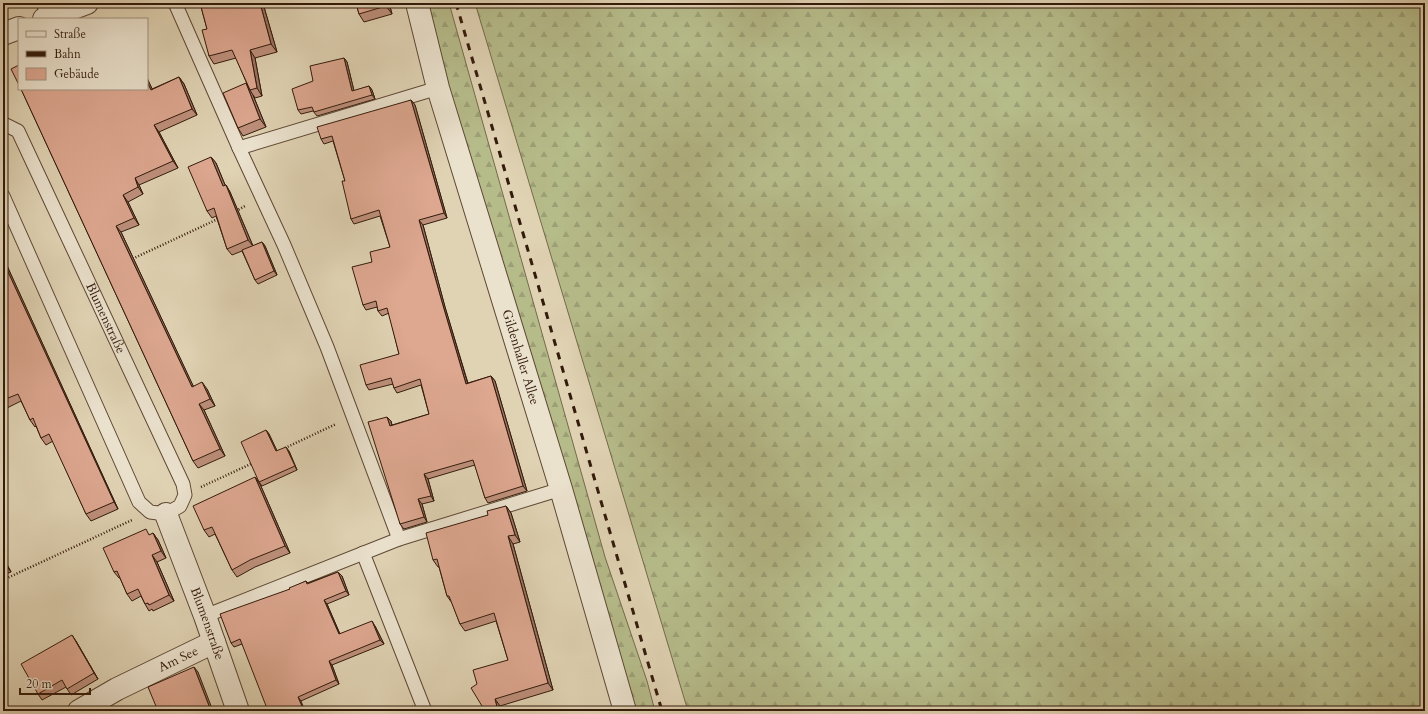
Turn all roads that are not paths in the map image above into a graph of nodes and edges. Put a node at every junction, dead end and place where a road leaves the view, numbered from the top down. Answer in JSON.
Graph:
{"nodes":[{"id":1,"x":88,"y":3,"type":"edge"},
{"id":2,"x":175,"y":3,"type":"edge"},
{"id":3,"x":417,"y":3,"type":"edge"},
{"id":4,"x":45,"y":13,"type":"edge"},
{"id":5,"x":18,"y":28,"type":"edge"},
{"id":6,"x":3,"y":34,"type":"edge"},
{"id":7,"x":438,"y":88,"type":"junction"},
{"id":8,"x":3,"y":126,"type":"edge"},
{"id":9,"x":238,"y":148,"type":"junction"},
{"id":10,"x":3,"y":196,"type":"edge"},
{"id":11,"x":561,"y":489,"type":"junction"},
{"id":12,"x":158,"y":513,"type":"junction"},
{"id":13,"x":400,"y":539,"type":"junction"},
{"id":14,"x":363,"y":553,"type":"junction"},
{"id":15,"x":205,"y":616,"type":"junction"},
{"id":16,"x":214,"y":642,"type":"junction"},
{"id":17,"x":79,"y":711,"type":"edge"},
{"id":18,"x":238,"y":711,"type":"edge"},
{"id":19,"x":426,"y":711,"type":"edge"},
{"id":20,"x":625,"y":711,"type":"edge"}],
"edges":[{"from":1,"to":4,"type":"street"},
{"from":2,"to":9,"type":"lane"},
{"from":3,"to":7,"type":"street","name":"Gildenhaller Allee"},
{"from":5,"to":6,"type":"street"},
{"from":7,"to":9,"type":"lane"},
{"from":7,"to":11,"type":"street","name":"Gildenhaller Allee"},
{"from":8,"to":12,"type":"lane","name":"Blumenstraße"},
{"from":9,"to":13,"type":"lane"},
{"from":10,"to":12,"type":"lane","name":"Blumenstraße"},
{"from":11,"to":13,"type":"lane"},
{"from":11,"to":20,"type":"street","name":"Gildenhaller Allee"},
{"from":12,"to":15,"type":"street","name":"Blumenstraße"},
{"from":13,"to":14,"type":"lane"},
{"from":14,"to":15,"type":"lane"},
{"from":14,"to":19,"type":"lane"},
{"from":15,"to":16,"type":"street","name":"Blumenstraße"},
{"from":16,"to":17,"type":"street","name":"Am See"},
{"from":16,"to":18,"type":"street","name":"Blumenstraße"}]}
